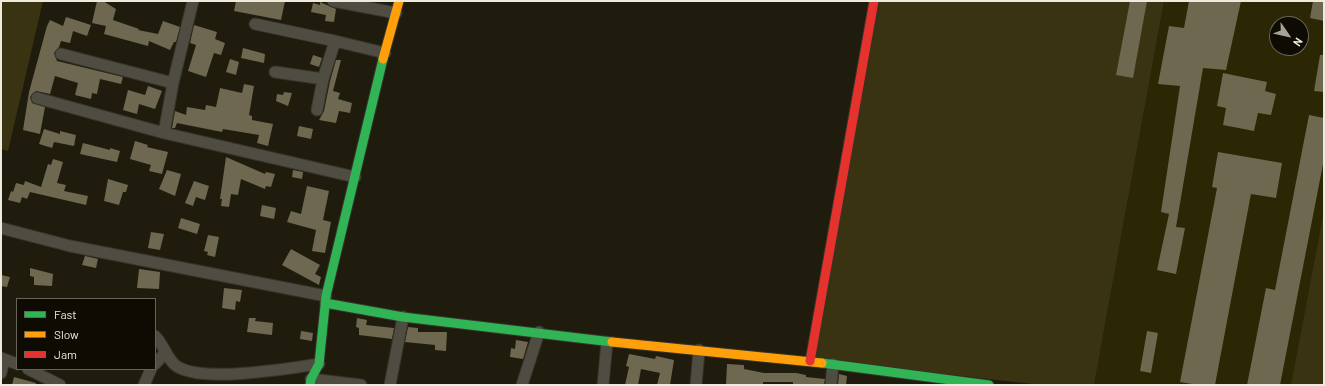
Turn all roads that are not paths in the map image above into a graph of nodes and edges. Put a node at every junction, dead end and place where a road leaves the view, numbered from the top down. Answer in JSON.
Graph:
{"nodes":[{"id":1,"x":193,"y":1,"type":"edge"},
{"id":2,"x":333,"y":1,"type":"edge"},
{"id":3,"x":399,"y":1,"type":"edge"},
{"id":4,"x":874,"y":1,"type":"edge"},
{"id":5,"x":396,"y":13,"type":"junction"},
{"id":6,"x":255,"y":24,"type":"dead end"},
{"id":7,"x":335,"y":41,"type":"junction"},
{"id":8,"x":385,"y":53,"type":"junction"},
{"id":9,"x":61,"y":54,"type":"dead end"},
{"id":10,"x":275,"y":72,"type":"dead end"},
{"id":11,"x":323,"y":79,"type":"junction"},
{"id":12,"x":173,"y":83,"type":"junction"},
{"id":13,"x":36,"y":98,"type":"dead end"},
{"id":14,"x":317,"y":110,"type":"dead end"},
{"id":15,"x":164,"y":133,"type":"junction"},
{"id":16,"x":355,"y":177,"type":"junction"},
{"id":17,"x":1,"y":228,"type":"edge"},
{"id":18,"x":326,"y":300,"type":"junction"},
{"id":19,"x":403,"y":317,"type":"junction"},
{"id":20,"x":539,"y":332,"type":"junction"},
{"id":21,"x":156,"y":337,"type":"edge"},
{"id":22,"x":607,"y":342,"type":"junction"},
{"id":23,"x":698,"y":350,"type":"junction"},
{"id":24,"x":166,"y":352,"type":"junction"},
{"id":25,"x":3,"y":358,"type":"edge"},
{"id":26,"x":810,"y":361,"type":"junction"},
{"id":27,"x":156,"y":363,"type":"edge"},
{"id":28,"x":16,"y":364,"type":"edge"},
{"id":29,"x":319,"y":364,"type":"junction"},
{"id":30,"x":833,"y":364,"type":"junction"},
{"id":31,"x":30,"y":370,"type":"edge"},
{"id":32,"x":151,"y":370,"type":"edge"},
{"id":33,"x":1,"y":373,"type":"edge"},
{"id":34,"x":223,"y":380,"type":"edge"},
{"id":35,"x":916,"y":381,"type":"edge"},
{"id":36,"x":311,"y":382,"type":"edge"},
{"id":37,"x":60,"y":385,"type":"edge"},
{"id":38,"x":144,"y":385,"type":"edge"},
{"id":39,"x":362,"y":385,"type":"edge"},
{"id":40,"x":390,"y":385,"type":"edge"},
{"id":41,"x":522,"y":385,"type":"edge"},
{"id":42,"x":603,"y":385,"type":"edge"},
{"id":43,"x":696,"y":385,"type":"edge"},
{"id":44,"x":832,"y":385,"type":"edge"},
{"id":45,"x":989,"y":385,"type":"edge"}],
"edges":[{"from":1,"to":12,"type":"street"},
{"from":2,"to":5,"type":"street"},
{"from":3,"to":5,"type":"street"},
{"from":4,"to":26,"type":"street"},
{"from":5,"to":8,"type":"street"},
{"from":6,"to":7,"type":"street"},
{"from":7,"to":8,"type":"street"},
{"from":7,"to":11,"type":"street"},
{"from":8,"to":16,"type":"street"},
{"from":9,"to":12,"type":"street"},
{"from":10,"to":11,"type":"street"},
{"from":11,"to":14,"type":"street"},
{"from":12,"to":15,"type":"street"},
{"from":13,"to":15,"type":"street"},
{"from":15,"to":16,"type":"street"},
{"from":16,"to":18,"type":"street"},
{"from":17,"to":18,"type":"street"},
{"from":18,"to":19,"type":"street"},
{"from":18,"to":29,"type":"street"},
{"from":19,"to":20,"type":"street"},
{"from":19,"to":40,"type":"street"},
{"from":20,"to":22,"type":"street"},
{"from":20,"to":41,"type":"street"},
{"from":21,"to":24,"type":"street"},
{"from":22,"to":23,"type":"street"},
{"from":22,"to":42,"type":"street"},
{"from":23,"to":26,"type":"street"},
{"from":23,"to":43,"type":"street"},
{"from":24,"to":27,"type":"street"},
{"from":24,"to":34,"type":"street"},
{"from":25,"to":28,"type":"street"},
{"from":25,"to":33,"type":"street"},
{"from":26,"to":30,"type":"street"},
{"from":29,"to":34,"type":"street"},
{"from":29,"to":36,"type":"street"},
{"from":30,"to":35,"type":"street"},
{"from":30,"to":44,"type":"street"},
{"from":31,"to":37,"type":"street"},
{"from":32,"to":38,"type":"street"},
{"from":35,"to":45,"type":"street"},
{"from":36,"to":39,"type":"street"}]}
